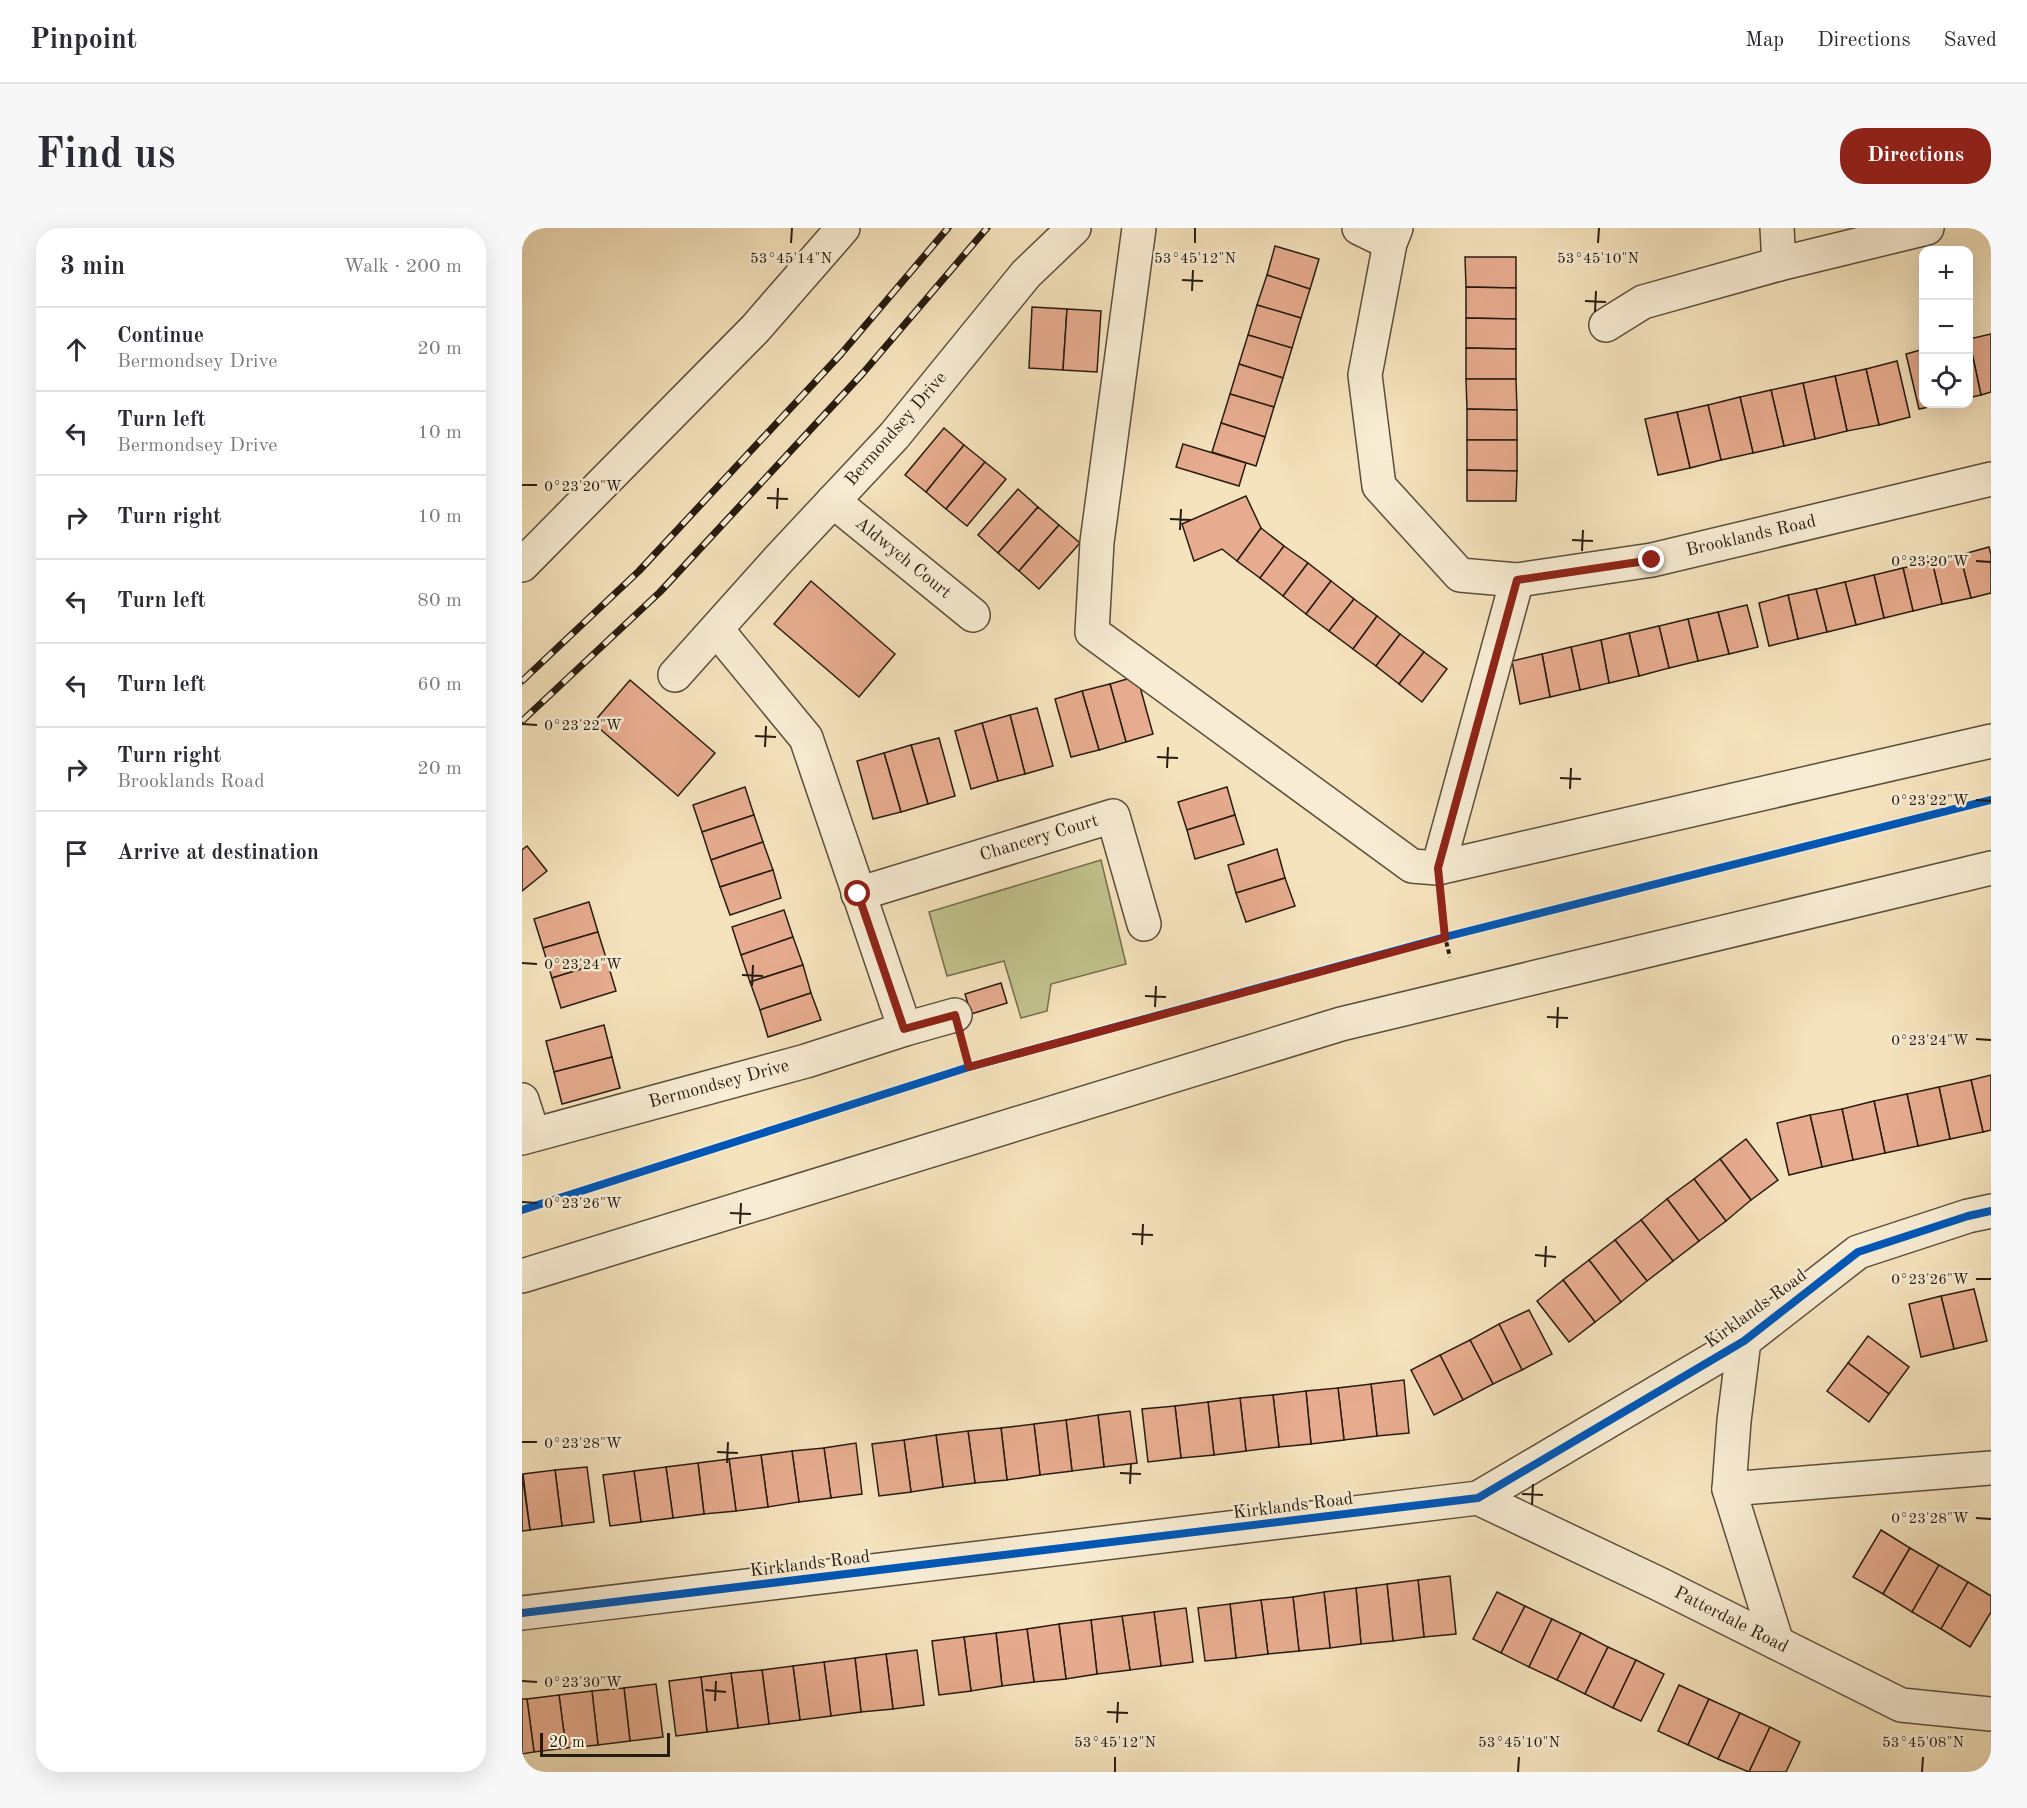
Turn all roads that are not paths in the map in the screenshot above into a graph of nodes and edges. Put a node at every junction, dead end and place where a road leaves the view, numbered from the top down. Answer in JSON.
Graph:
{"nodes":[{"id":1,"x":843,"y":228,"type":"edge"},
{"id":2,"x":1074,"y":228,"type":"edge"},
{"id":3,"x":1139,"y":228,"type":"edge"},
{"id":4,"x":1359,"y":228,"type":"edge"},
{"id":5,"x":1777,"y":228,"type":"edge"},
{"id":6,"x":1927,"y":228,"type":"edge"},
{"id":7,"x":1393,"y":236,"type":"edge"},
{"id":8,"x":1779,"y":264,"type":"junction"},
{"id":9,"x":1606,"y":325,"type":"dead end"},
{"id":10,"x":1991,"y":479,"type":"edge"},
{"id":11,"x":833,"y":501,"type":"junction"},
{"id":12,"x":522,"y":565,"type":"edge"},
{"id":13,"x":1517,"y":580,"type":"junction"},
{"id":14,"x":974,"y":615,"type":"dead end"},
{"id":15,"x":717,"y":630,"type":"junction"},
{"id":16,"x":675,"y":675,"type":"dead end"},
{"id":17,"x":1991,"y":741,"type":"edge"},
{"id":18,"x":1438,"y":868,"type":"junction"},
{"id":19,"x":1991,"y":868,"type":"edge"},
{"id":20,"x":858,"y":894,"type":"junction"},
{"id":21,"x":1144,"y":924,"type":"dead end"},
{"id":22,"x":955,"y":1015,"type":"dead end"},
{"id":23,"x":904,"y":1029,"type":"junction"},
{"id":24,"x":522,"y":1100,"type":"edge"},
{"id":25,"x":527,"y":1136,"type":"edge"},
{"id":26,"x":1991,"y":1211,"type":"edge"},
{"id":27,"x":522,"y":1276,"type":"edge"},
{"id":28,"x":1744,"y":1341,"type":"junction"},
{"id":29,"x":1991,"y":1468,"type":"edge"},
{"id":30,"x":1729,"y":1488,"type":"junction"},
{"id":31,"x":1478,"y":1498,"type":"junction"},
{"id":32,"x":522,"y":1613,"type":"edge"},
{"id":33,"x":1777,"y":1643,"type":"junction"},
{"id":34,"x":1991,"y":1714,"type":"edge"}],
"edges":[{"from":1,"to":12,"type":"street"},
{"from":2,"to":11,"type":"street","name":"Bermondsey Drive"},
{"from":3,"to":18,"type":"street"},
{"from":4,"to":7,"type":"street"},
{"from":5,"to":8,"type":"street"},
{"from":6,"to":8,"type":"street"},
{"from":7,"to":13,"type":"street","name":"Brooklands Road"},
{"from":8,"to":9,"type":"street"},
{"from":10,"to":13,"type":"street","name":"Brooklands Road"},
{"from":11,"to":14,"type":"street","name":"Aldwych Court"},
{"from":11,"to":15,"type":"street","name":"Bermondsey Drive"},
{"from":13,"to":18,"type":"street"},
{"from":15,"to":16,"type":"street","name":"Bermondsey Drive"},
{"from":15,"to":20,"type":"street"},
{"from":17,"to":18,"type":"street"},
{"from":19,"to":27,"type":"street"},
{"from":20,"to":21,"type":"street","name":"Chancery Court"},
{"from":20,"to":23,"type":"street"},
{"from":22,"to":23,"type":"street","name":"Bermondsey Drive"},
{"from":23,"to":25,"type":"street","name":"Bermondsey Drive"},
{"from":24,"to":25,"type":"street","name":"Bermondsey Drive"},
{"from":26,"to":28,"type":"street","name":"Kirklands Road"},
{"from":28,"to":30,"type":"street"},
{"from":28,"to":31,"type":"street","name":"Kirklands Road"},
{"from":29,"to":30,"type":"street"},
{"from":30,"to":33,"type":"street"},
{"from":31,"to":32,"type":"street","name":"Kirklands Road"},
{"from":31,"to":33,"type":"street","name":"Patterdale Road"},
{"from":33,"to":34,"type":"street","name":"Patterdale Road"}]}
